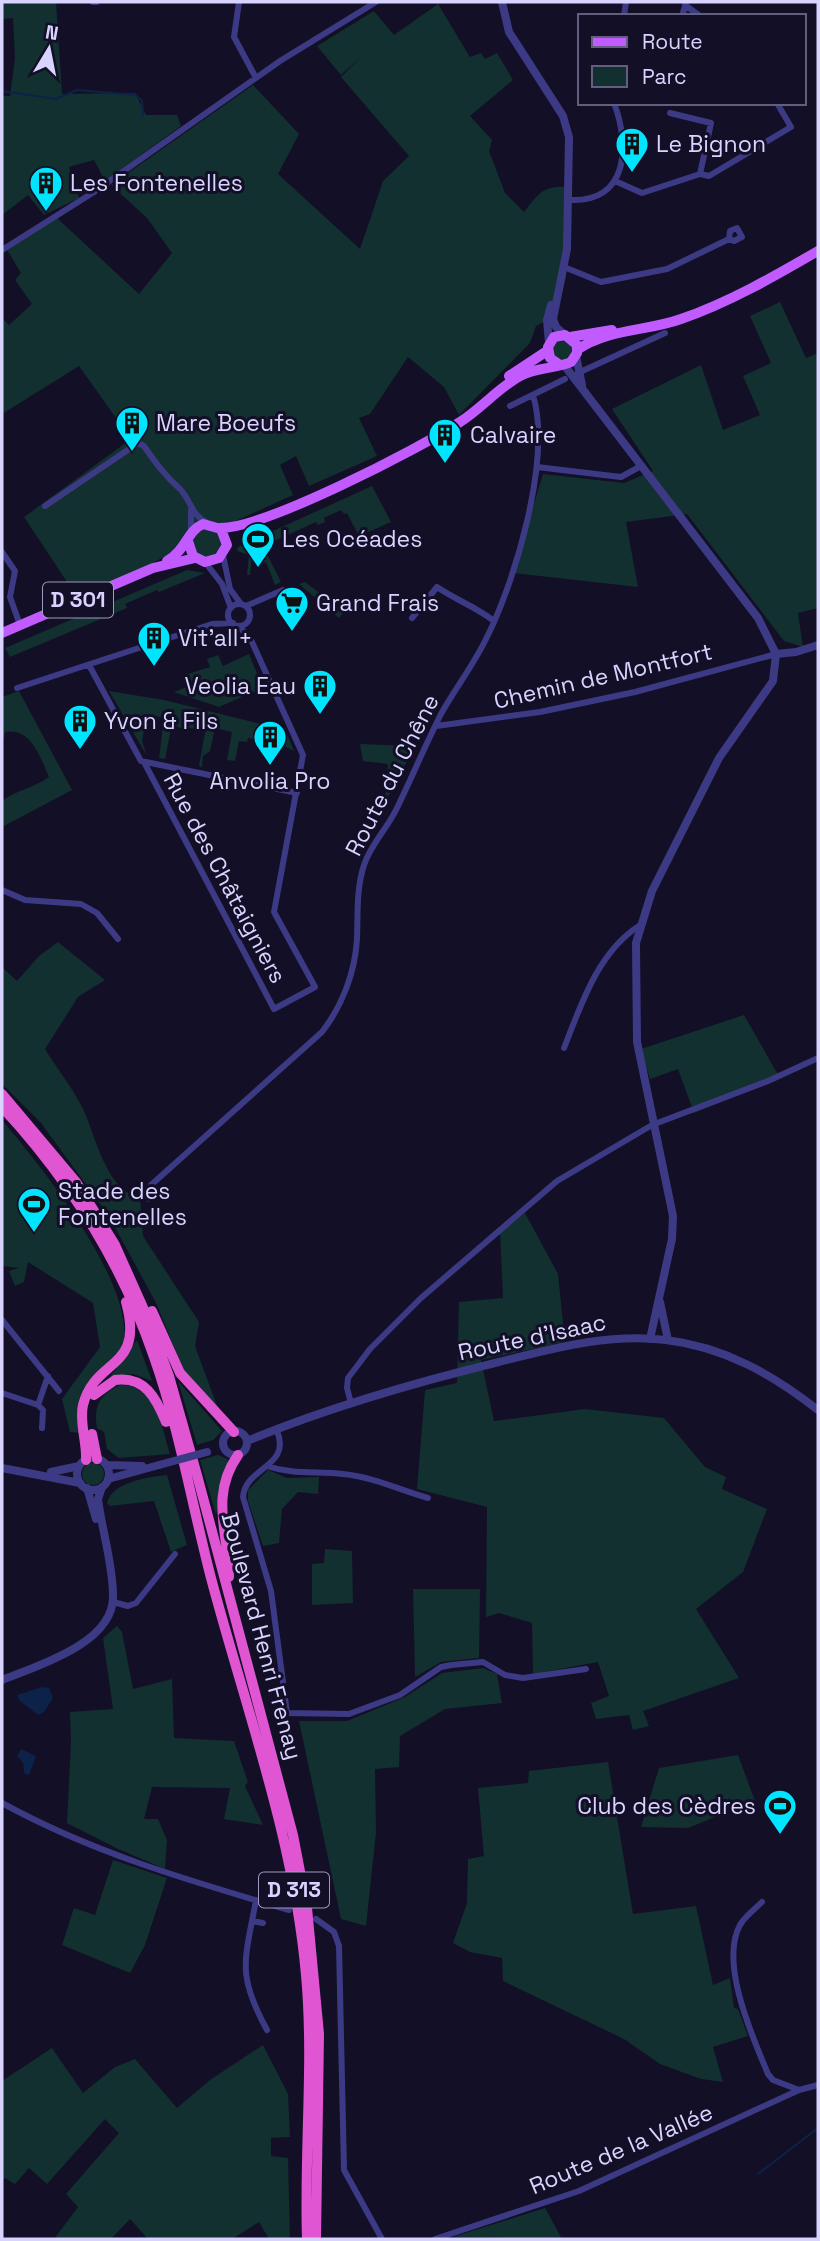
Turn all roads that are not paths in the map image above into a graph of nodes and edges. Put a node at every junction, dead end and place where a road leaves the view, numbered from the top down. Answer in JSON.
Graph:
{"nodes":[{"id":1,"x":239,"y":2,"type":"edge"},
{"id":2,"x":376,"y":2,"type":"edge"},
{"id":3,"x":502,"y":2,"type":"edge"},
{"id":4,"x":256,"y":78,"type":"junction"},
{"id":5,"x":615,"y":105,"type":"edge"},
{"id":6,"x":778,"y":105,"type":"edge"},
{"id":7,"x":670,"y":113,"type":"dead end"},
{"id":8,"x":700,"y":174,"type":"junction"},
{"id":9,"x":615,"y":181,"type":"junction"},
{"id":10,"x":569,"y":200,"type":"junction"},
{"id":11,"x":729,"y":239,"type":"dead end"},
{"id":12,"x":2,"y":250,"type":"edge"},
{"id":13,"x":818,"y":251,"type":"edge"},
{"id":14,"x":564,"y":267,"type":"junction"},
{"id":15,"x":560,"y":286,"type":"junction"},
{"id":16,"x":662,"y":329,"type":"junction"},
{"id":17,"x":568,"y":336,"type":"junction"},
{"id":18,"x":548,"y":347,"type":"junction"},
{"id":19,"x":577,"y":353,"type":"junction"},
{"id":20,"x":562,"y":365,"type":"junction"},
{"id":21,"x":578,"y":373,"type":"junction"},
{"id":22,"x":565,"y":379,"type":"dead end"},
{"id":23,"x":583,"y":388,"type":"junction"},
{"id":24,"x":533,"y":395,"type":"junction"},
{"id":25,"x":509,"y":405,"type":"dead end"},
{"id":26,"x":460,"y":422,"type":"junction"},
{"id":27,"x":641,"y":466,"type":"junction"},
{"id":28,"x":537,"y":467,"type":"junction"},
{"id":29,"x":45,"y":506,"type":"dead end"},
{"id":30,"x":191,"y":510,"type":"junction"},
{"id":31,"x":260,"y":520,"type":"junction"},
{"id":32,"x":215,"y":526,"type":"junction"},
{"id":33,"x":190,"y":537,"type":"junction"},
{"id":34,"x":225,"y":549,"type":"junction"},
{"id":35,"x":2,"y":552,"type":"edge"},
{"id":36,"x":200,"y":560,"type":"junction"},
{"id":37,"x":153,"y":568,"type":"junction"},
{"id":38,"x":283,"y":590,"type":"dead end"},
{"id":39,"x":267,"y":598,"type":"junction"},
{"id":40,"x":243,"y":605,"type":"junction"},
{"id":41,"x":230,"y":610,"type":"junction"},
{"id":42,"x":249,"y":618,"type":"junction"},
{"id":43,"x":412,"y":618,"type":"dead end"},
{"id":44,"x":494,"y":621,"type":"junction"},
{"id":45,"x":212,"y":624,"type":"junction"},
{"id":46,"x":236,"y":624,"type":"junction"},
{"id":47,"x":20,"y":625,"type":"junction"},
{"id":48,"x":2,"y":633,"type":"edge"},
{"id":49,"x":252,"y":642,"type":"junction"},
{"id":50,"x":818,"y":645,"type":"edge"},
{"id":51,"x":776,"y":654,"type":"junction"},
{"id":52,"x":89,"y":665,"type":"junction"},
{"id":53,"x":17,"y":688,"type":"dead end"},
{"id":54,"x":436,"y":726,"type":"junction"},
{"id":55,"x":142,"y":761,"type":"junction"},
{"id":56,"x":297,"y":793,"type":"junction"},
{"id":57,"x":2,"y":890,"type":"edge"},
{"id":58,"x":639,"y":926,"type":"junction"},
{"id":59,"x":118,"y":939,"type":"dead end"},
{"id":60,"x":564,"y":1048,"type":"dead end"},
{"id":61,"x":818,"y":1058,"type":"edge"},
{"id":62,"x":2,"y":1094,"type":"edge"},
{"id":63,"x":2,"y":1107,"type":"edge"},
{"id":64,"x":655,"y":1124,"type":"junction"},
{"id":65,"x":149,"y":1199,"type":"dead end"},
{"id":66,"x":122,"y":1271,"type":"junction"},
{"id":67,"x":660,"y":1302,"type":"junction"},
{"id":68,"x":2,"y":1320,"type":"edge"},
{"id":69,"x":650,"y":1339,"type":"junction"},
{"id":70,"x":667,"y":1340,"type":"junction"},
{"id":71,"x":48,"y":1376,"type":"junction"},
{"id":72,"x":60,"y":1391,"type":"dead end"},
{"id":73,"x":2,"y":1393,"type":"edge"},
{"id":74,"x":351,"y":1403,"type":"junction"},
{"id":75,"x":37,"y":1405,"type":"junction"},
{"id":76,"x":818,"y":1410,"type":"edge"},
{"id":77,"x":42,"y":1429,"type":"dead end"},
{"id":78,"x":277,"y":1431,"type":"junction"},
{"id":79,"x":234,"y":1432,"type":"junction"},
{"id":80,"x":247,"y":1441,"type":"junction"},
{"id":81,"x":224,"y":1447,"type":"junction"},
{"id":82,"x":179,"y":1453,"type":"junction"},
{"id":83,"x":238,"y":1455,"type":"junction"},
{"id":84,"x":92,"y":1462,"type":"junction"},
{"id":85,"x":159,"y":1465,"type":"junction"},
{"id":86,"x":267,"y":1465,"type":"junction"},
{"id":87,"x":2,"y":1468,"type":"edge"},
{"id":88,"x":31,"y":1473,"type":"junction"},
{"id":89,"x":105,"y":1483,"type":"junction"},
{"id":90,"x":83,"y":1485,"type":"junction"},
{"id":91,"x":428,"y":1498,"type":"dead end"},
{"id":92,"x":104,"y":1539,"type":"junction"},
{"id":93,"x":175,"y":1553,"type":"dead end"},
{"id":94,"x":229,"y":1598,"type":"junction"},
{"id":95,"x":113,"y":1602,"type":"junction"},
{"id":96,"x":586,"y":1669,"type":"dead end"},
{"id":97,"x":2,"y":1680,"type":"edge"},
{"id":98,"x":2,"y":1803,"type":"edge"},
{"id":99,"x":256,"y":1900,"type":"junction"},
{"id":100,"x":762,"y":1902,"type":"dead end"},
{"id":101,"x":289,"y":1910,"type":"dead end"},
{"id":102,"x":316,"y":1919,"type":"dead end"},
{"id":103,"x":252,"y":1921,"type":"junction"},
{"id":104,"x":262,"y":1923,"type":"dead end"},
{"id":105,"x":267,"y":2030,"type":"dead end"},
{"id":106,"x":818,"y":2085,"type":"edge"},
{"id":107,"x":799,"y":2090,"type":"junction"},
{"id":108,"x":307,"y":2239,"type":"edge"},
{"id":109,"x":316,"y":2239,"type":"edge"},
{"id":110,"x":382,"y":2239,"type":"edge"},
{"id":111,"x":435,"y":2239,"type":"edge"}],
"edges":[{"from":1,"to":4,"type":"street"},
{"from":2,"to":4,"type":"street"},
{"from":3,"to":10,"type":"street"},
{"from":4,"to":12,"type":"street"},
{"from":5,"to":9,"type":"street"},
{"from":6,"to":8,"type":"street"},
{"from":7,"to":8,"type":"street"},
{"from":8,"to":9,"type":"street"},
{"from":9,"to":10,"type":"street"},
{"from":10,"to":14,"type":"street"},
{"from":11,"to":14,"type":"street"},
{"from":13,"to":16,"type":"main road"},
{"from":14,"to":15,"type":"street"},
{"from":15,"to":17,"type":"street"},
{"from":15,"to":18,"type":"street"},
{"from":16,"to":17,"type":"main road"},
{"from":16,"to":19,"type":"main road"},
{"from":16,"to":21,"type":"street"},
{"from":17,"to":18,"type":"main road"},
{"from":17,"to":19,"type":"main road"},
{"from":18,"to":20,"type":"main road"},
{"from":18,"to":26,"type":"main road"},
{"from":19,"to":20,"type":"main road"},
{"from":19,"to":21,"type":"street"},
{"from":20,"to":23,"type":"street"},
{"from":20,"to":26,"type":"main road"},
{"from":21,"to":23,"type":"street"},
{"from":22,"to":24,"type":"street"},
{"from":23,"to":27,"type":"street"},
{"from":24,"to":25,"type":"street"},
{"from":24,"to":28,"type":"street","name":"Route du Chêne"},
{"from":26,"to":31,"type":"main road"},
{"from":27,"to":28,"type":"street"},
{"from":27,"to":51,"type":"street"},
{"from":28,"to":44,"type":"street","name":"Route du Chêne"},
{"from":29,"to":30,"type":"street"},
{"from":30,"to":32,"type":"street"},
{"from":30,"to":33,"type":"street"},
{"from":31,"to":32,"type":"main road"},
{"from":31,"to":34,"type":"main road"},
{"from":32,"to":33,"type":"main road"},
{"from":32,"to":34,"type":"main road"},
{"from":33,"to":36,"type":"main road"},
{"from":33,"to":37,"type":"main road","number":"D 301"},
{"from":34,"to":36,"type":"main road"},
{"from":34,"to":40,"type":"street"},
{"from":35,"to":47,"type":"street"},
{"from":36,"to":37,"type":"main road","number":"D 301"},
{"from":36,"to":41,"type":"street"},
{"from":37,"to":47,"type":"main road","number":"D 301"},
{"from":38,"to":39,"type":"street"},
{"from":39,"to":40,"type":"street"},
{"from":39,"to":42,"type":"street"},
{"from":40,"to":41,"type":"street"},
{"from":40,"to":42,"type":"street"},
{"from":41,"to":45,"type":"street"},
{"from":41,"to":46,"type":"street"},
{"from":42,"to":46,"type":"street"},
{"from":42,"to":49,"type":"street"},
{"from":43,"to":44,"type":"street"},
{"from":44,"to":54,"type":"street","name":"Route du Chêne"},
{"from":45,"to":46,"type":"street"},
{"from":45,"to":52,"type":"street"},
{"from":46,"to":49,"type":"street"},
{"from":47,"to":48,"type":"main road","number":"D 301"},
{"from":49,"to":56,"type":"street"},
{"from":50,"to":51,"type":"street"},
{"from":51,"to":54,"type":"street","name":"Chemin de Montfort"},
{"from":51,"to":58,"type":"street"},
{"from":52,"to":53,"type":"street"},
{"from":52,"to":55,"type":"street"},
{"from":54,"to":65,"type":"street","name":"Route du Chêne"},
{"from":55,"to":56,"type":"street"},
{"from":55,"to":56,"type":"street","name":"Rue des Châtaigniers"},
{"from":57,"to":59,"type":"street"},
{"from":58,"to":60,"type":"street"},
{"from":58,"to":64,"type":"street"},
{"from":61,"to":64,"type":"street"},
{"from":62,"to":66,"type":"highway","name":"Boulevard Henri Frenay","number":"D 313"},
{"from":63,"to":66,"type":"highway","name":"Boulevard Henri Frenay","number":"D 313"},
{"from":64,"to":67,"type":"street"},
{"from":64,"to":74,"type":"street"},
{"from":66,"to":79,"type":"highway","number":"D 313"},
{"from":66,"to":82,"type":"highway","name":"Boulevard Henri Frenay","number":"D 313"},
{"from":66,"to":84,"type":"highway","number":"D 313"},
{"from":66,"to":94,"type":"highway","name":"Boulevard Henri Frenay","number":"D 313"},
{"from":67,"to":69,"type":"street"},
{"from":67,"to":70,"type":"street"},
{"from":68,"to":71,"type":"street"},
{"from":69,"to":70,"type":"street","name":"Route d'Isaac"},
{"from":69,"to":74,"type":"street","name":"Route d'Isaac"},
{"from":70,"to":76,"type":"street","name":"Route d'Isaac"},
{"from":71,"to":72,"type":"street"},
{"from":71,"to":75,"type":"street"},
{"from":73,"to":75,"type":"street"},
{"from":74,"to":78,"type":"street","name":"Route d'Isaac"},
{"from":75,"to":77,"type":"street"},
{"from":78,"to":80,"type":"street","name":"Route d'Isaac"},
{"from":78,"to":86,"type":"street"},
{"from":79,"to":80,"type":"street"},
{"from":79,"to":81,"type":"street"},
{"from":80,"to":83,"type":"street"},
{"from":81,"to":83,"type":"street"},
{"from":81,"to":85,"type":"street","bridge":true},
{"from":82,"to":84,"type":"highway","number":"D 313"},
{"from":82,"to":108,"type":"highway","name":"Boulevard Henri Frenay","number":"D 313"},
{"from":83,"to":94,"type":"highway","number":"D 313"},
{"from":84,"to":85,"type":"street"},
{"from":84,"to":88,"type":"street"},
{"from":84,"to":89,"type":"street"},
{"from":84,"to":90,"type":"street"},
{"from":85,"to":89,"type":"street"},
{"from":86,"to":91,"type":"street"},
{"from":86,"to":96,"type":"street"},
{"from":87,"to":88,"type":"street"},
{"from":88,"to":90,"type":"street"},
{"from":89,"to":90,"type":"street"},
{"from":89,"to":92,"type":"street"},
{"from":90,"to":92,"type":"street"},
{"from":92,"to":95,"type":"street"},
{"from":93,"to":95,"type":"street"},
{"from":94,"to":109,"type":"highway","name":"Boulevard Henri Frenay","number":"D 313"},
{"from":95,"to":97,"type":"street"},
{"from":98,"to":99,"type":"street"},
{"from":99,"to":101,"type":"street"},
{"from":99,"to":103,"type":"street"},
{"from":100,"to":107,"type":"street"},
{"from":102,"to":110,"type":"street"},
{"from":103,"to":104,"type":"street"},
{"from":103,"to":105,"type":"street"},
{"from":106,"to":107,"type":"street","name":"Route de la Vallée"},
{"from":107,"to":111,"type":"street","name":"Route de la Vallée"}]}
